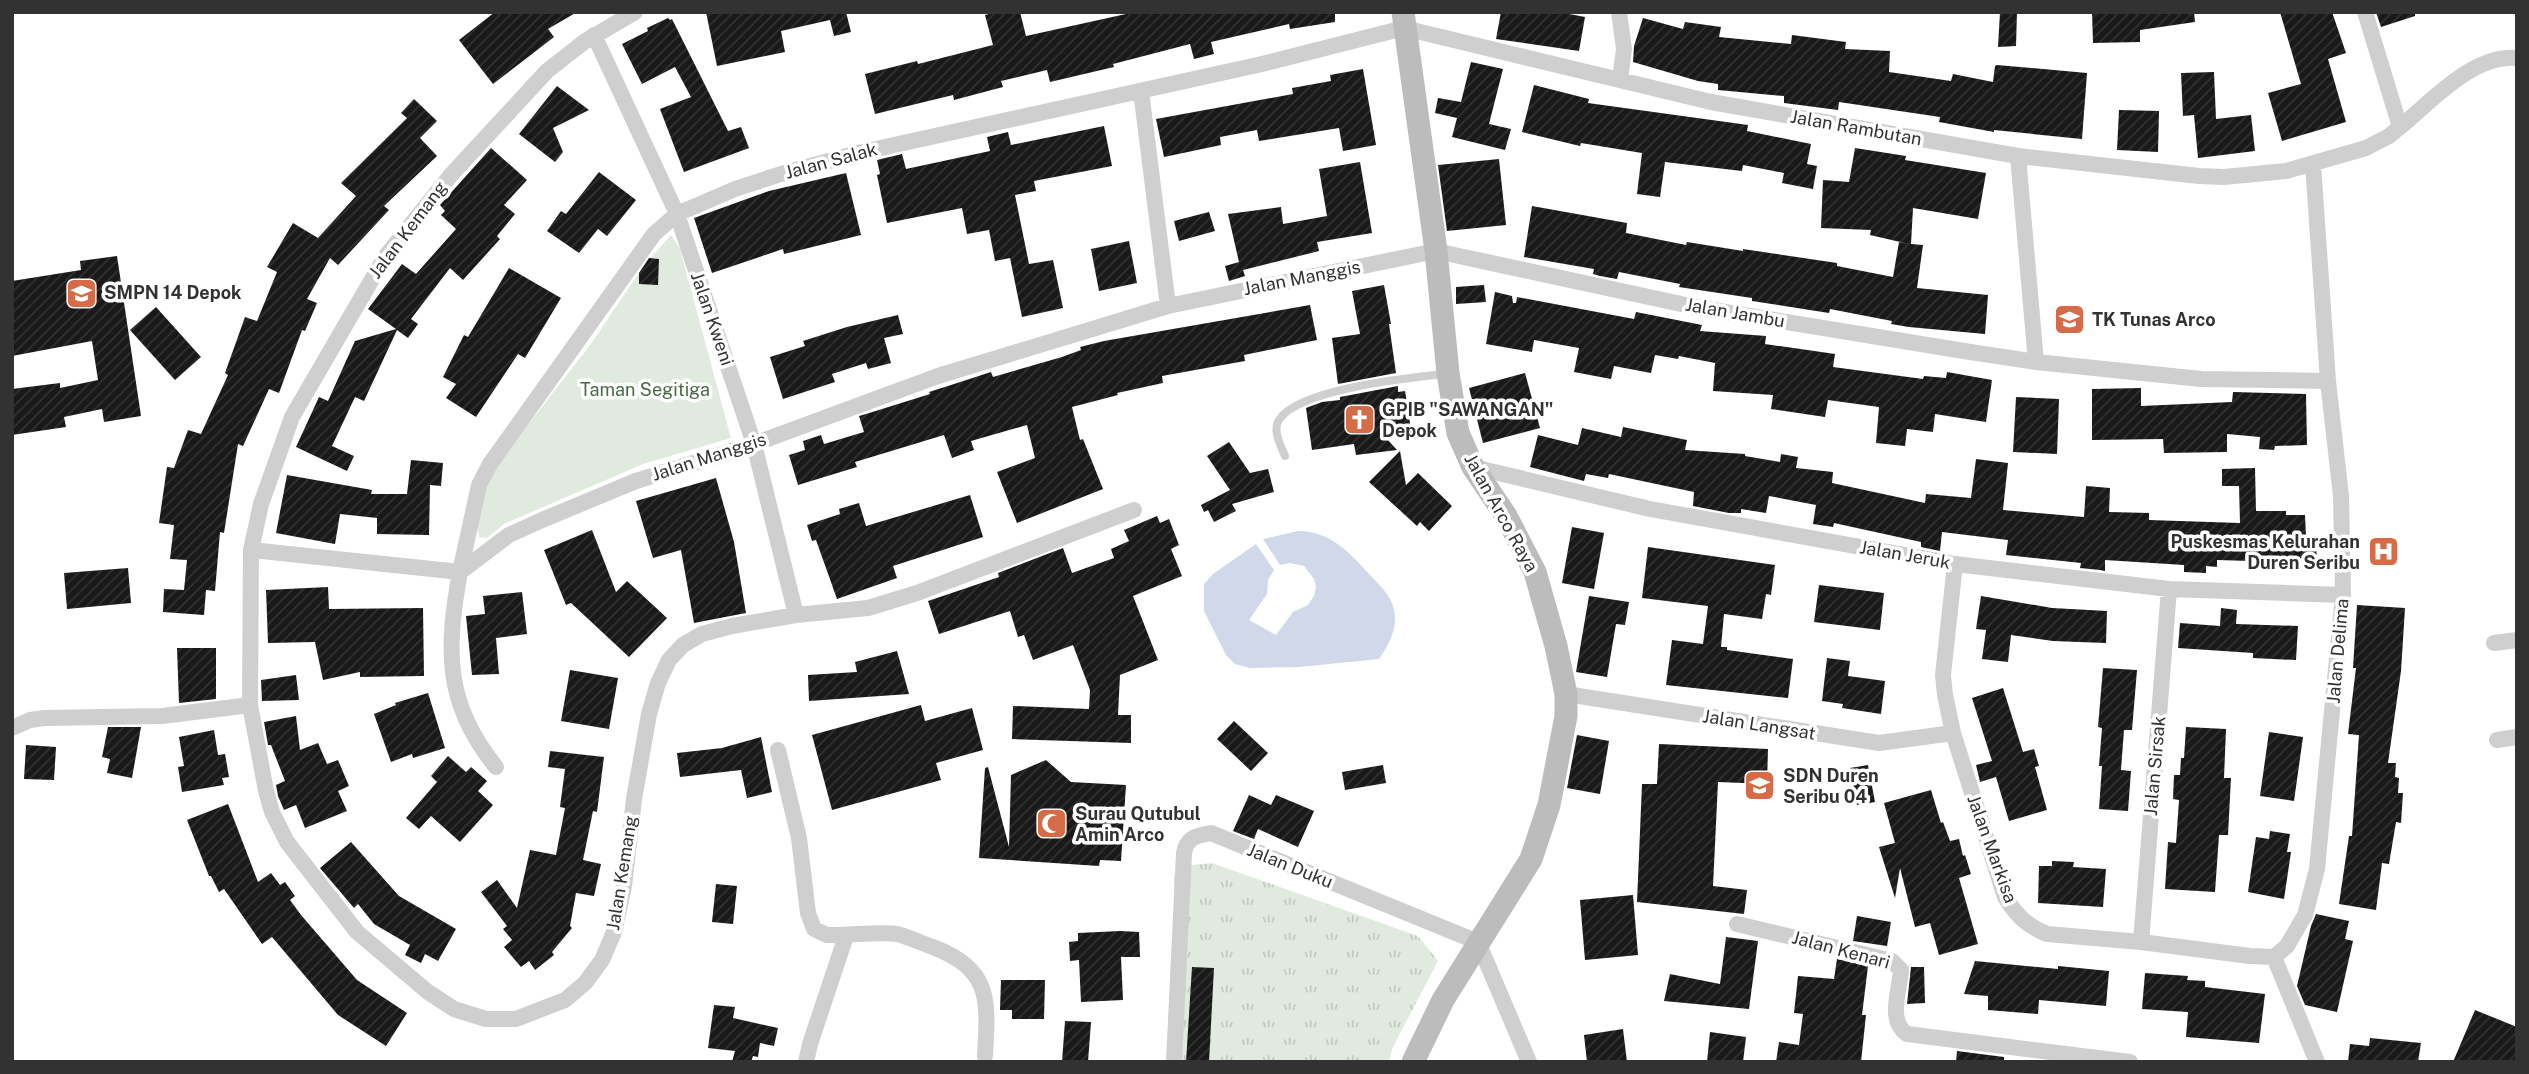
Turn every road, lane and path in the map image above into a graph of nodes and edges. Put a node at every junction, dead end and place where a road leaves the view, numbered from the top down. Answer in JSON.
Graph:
{"nodes":[{"id":1,"x":635,"y":12,"type":"edge"},
{"id":2,"x":1619,"y":12,"type":"edge"},
{"id":3,"x":2365,"y":12,"type":"edge"},
{"id":4,"x":1404,"y":20,"type":"edge"},
{"id":5,"x":594,"y":36,"type":"junction"},
{"id":6,"x":2517,"y":58,"type":"edge"},
{"id":7,"x":1620,"y":80,"type":"junction"},
{"id":8,"x":1141,"y":90,"type":"junction"},
{"id":9,"x":2400,"y":127,"type":"junction"},
{"id":10,"x":2018,"y":156,"type":"junction"},
{"id":11,"x":2313,"y":164,"type":"junction"},
{"id":12,"x":677,"y":214,"type":"junction"},
{"id":13,"x":1436,"y":251,"type":"junction"},
{"id":14,"x":1168,"y":306,"type":"junction"},
{"id":15,"x":2036,"y":362,"type":"junction"},
{"id":16,"x":1448,"y":373,"type":"junction"},
{"id":17,"x":2328,"y":381,"type":"junction"},
{"id":18,"x":754,"y":444,"type":"junction"},
{"id":19,"x":1285,"y":456,"type":"dead end"},
{"id":20,"x":1473,"y":467,"type":"junction"},
{"id":21,"x":1134,"y":510,"type":"dead end"},
{"id":22,"x":251,"y":550,"type":"junction"},
{"id":23,"x":1955,"y":564,"type":"junction"},
{"id":24,"x":460,"y":572,"type":"junction"},
{"id":25,"x":2169,"y":589,"type":"junction"},
{"id":26,"x":2343,"y":595,"type":"junction"},
{"id":27,"x":796,"y":615,"type":"junction"},
{"id":28,"x":2517,"y":640,"type":"edge"},
{"id":29,"x":2494,"y":643,"type":"dead end"},
{"id":30,"x":1566,"y":694,"type":"junction"},
{"id":31,"x":250,"y":705,"type":"junction"},
{"id":32,"x":12,"y":728,"type":"edge"},
{"id":33,"x":1953,"y":733,"type":"junction"},
{"id":34,"x":2517,"y":737,"type":"edge"},
{"id":35,"x":2497,"y":740,"type":"dead end"},
{"id":36,"x":778,"y":750,"type":"dead end"},
{"id":37,"x":496,"y":767,"type":"dead end"},
{"id":38,"x":1737,"y":924,"type":"dead end"},
{"id":39,"x":846,"y":936,"type":"junction"},
{"id":40,"x":1478,"y":942,"type":"junction"},
{"id":41,"x":2141,"y":942,"type":"junction"},
{"id":42,"x":2274,"y":957,"type":"junction"},
{"id":43,"x":985,"y":1056,"type":"dead end"},
{"id":44,"x":806,"y":1062,"type":"edge"},
{"id":45,"x":1174,"y":1062,"type":"edge"},
{"id":46,"x":1413,"y":1062,"type":"edge"},
{"id":47,"x":1529,"y":1062,"type":"edge"},
{"id":48,"x":2130,"y":1062,"type":"edge"},
{"id":49,"x":2317,"y":1062,"type":"edge"}],
"edges":[{"from":1,"to":5,"type":"street","name":"Jalan Kemang"},
{"from":2,"to":7,"type":"street"},
{"from":3,"to":9,"type":"street"},
{"from":4,"to":7,"type":"street","name":"Jalan Rambutan"},
{"from":4,"to":8,"type":"street","name":"Jalan Salak"},
{"from":4,"to":13,"type":"main road","name":"Jalan Arco Raya"},
{"from":5,"to":12,"type":"street","name":"Jalan Kweni"},
{"from":5,"to":22,"type":"street","name":"Jalan Kemang"},
{"from":6,"to":9,"type":"street","name":"Jalan Rambutan"},
{"from":7,"to":10,"type":"street","name":"Jalan Rambutan"},
{"from":8,"to":12,"type":"street","name":"Jalan Salak"},
{"from":8,"to":14,"type":"street"},
{"from":9,"to":11,"type":"street","name":"Jalan Rambutan"},
{"from":10,"to":11,"type":"street","name":"Jalan Rambutan"},
{"from":10,"to":15,"type":"street"},
{"from":11,"to":17,"type":"street","name":"Jalan Delima"},
{"from":12,"to":18,"type":"street","name":"Jalan Kweni"},
{"from":12,"to":24,"type":"street","name":"Jalan Salak"},
{"from":13,"to":14,"type":"street","name":"Jalan Manggis"},
{"from":13,"to":15,"type":"street","name":"Jalan Jambu"},
{"from":13,"to":16,"type":"main road","name":"Jalan Arco Raya"},
{"from":14,"to":18,"type":"street","name":"Jalan Manggis"},
{"from":15,"to":17,"type":"street","name":"Jalan Jambu"},
{"from":16,"to":19,"type":"lane"},
{"from":16,"to":20,"type":"main road","name":"Jalan Arco Raya"},
{"from":17,"to":26,"type":"street","name":"Jalan Delima"},
{"from":18,"to":24,"type":"street","name":"Jalan Manggis"},
{"from":18,"to":27,"type":"street","name":"Jalan Kweni"},
{"from":20,"to":23,"type":"street","name":"Jalan Jeruk"},
{"from":20,"to":30,"type":"main road","name":"Jalan Arco Raya"},
{"from":21,"to":27,"type":"street","name":"Jalan Kemang"},
{"from":22,"to":24,"type":"street"},
{"from":22,"to":31,"type":"street","name":"Jalan Kemang"},
{"from":23,"to":25,"type":"street","name":"Jalan Jeruk"},
{"from":23,"to":33,"type":"street","name":"Jalan Markisa"},
{"from":24,"to":37,"type":"street"},
{"from":25,"to":26,"type":"street","name":"Jalan Jeruk"},
{"from":25,"to":41,"type":"street","name":"Jalan Sirsak"},
{"from":26,"to":42,"type":"street","name":"Jalan Delima"},
{"from":27,"to":31,"type":"street","name":"Jalan Kemang"},
{"from":28,"to":29,"type":"street"},
{"from":30,"to":33,"type":"street","name":"Jalan Langsat"},
{"from":30,"to":40,"type":"main road","name":"Jalan Arco Raya"},
{"from":31,"to":32,"type":"street"},
{"from":33,"to":41,"type":"street","name":"Jalan Markisa"},
{"from":34,"to":35,"type":"street"},
{"from":36,"to":39,"type":"street"},
{"from":38,"to":48,"type":"street","name":"Jalan Kenari"},
{"from":39,"to":43,"type":"street"},
{"from":39,"to":44,"type":"street"},
{"from":40,"to":45,"type":"street","name":"Jalan Duku"},
{"from":40,"to":46,"type":"main road","name":"Jalan Arco Raya"},
{"from":40,"to":47,"type":"street"},
{"from":41,"to":42,"type":"street","name":"Jalan Markisa"},
{"from":42,"to":49,"type":"street"}]}
